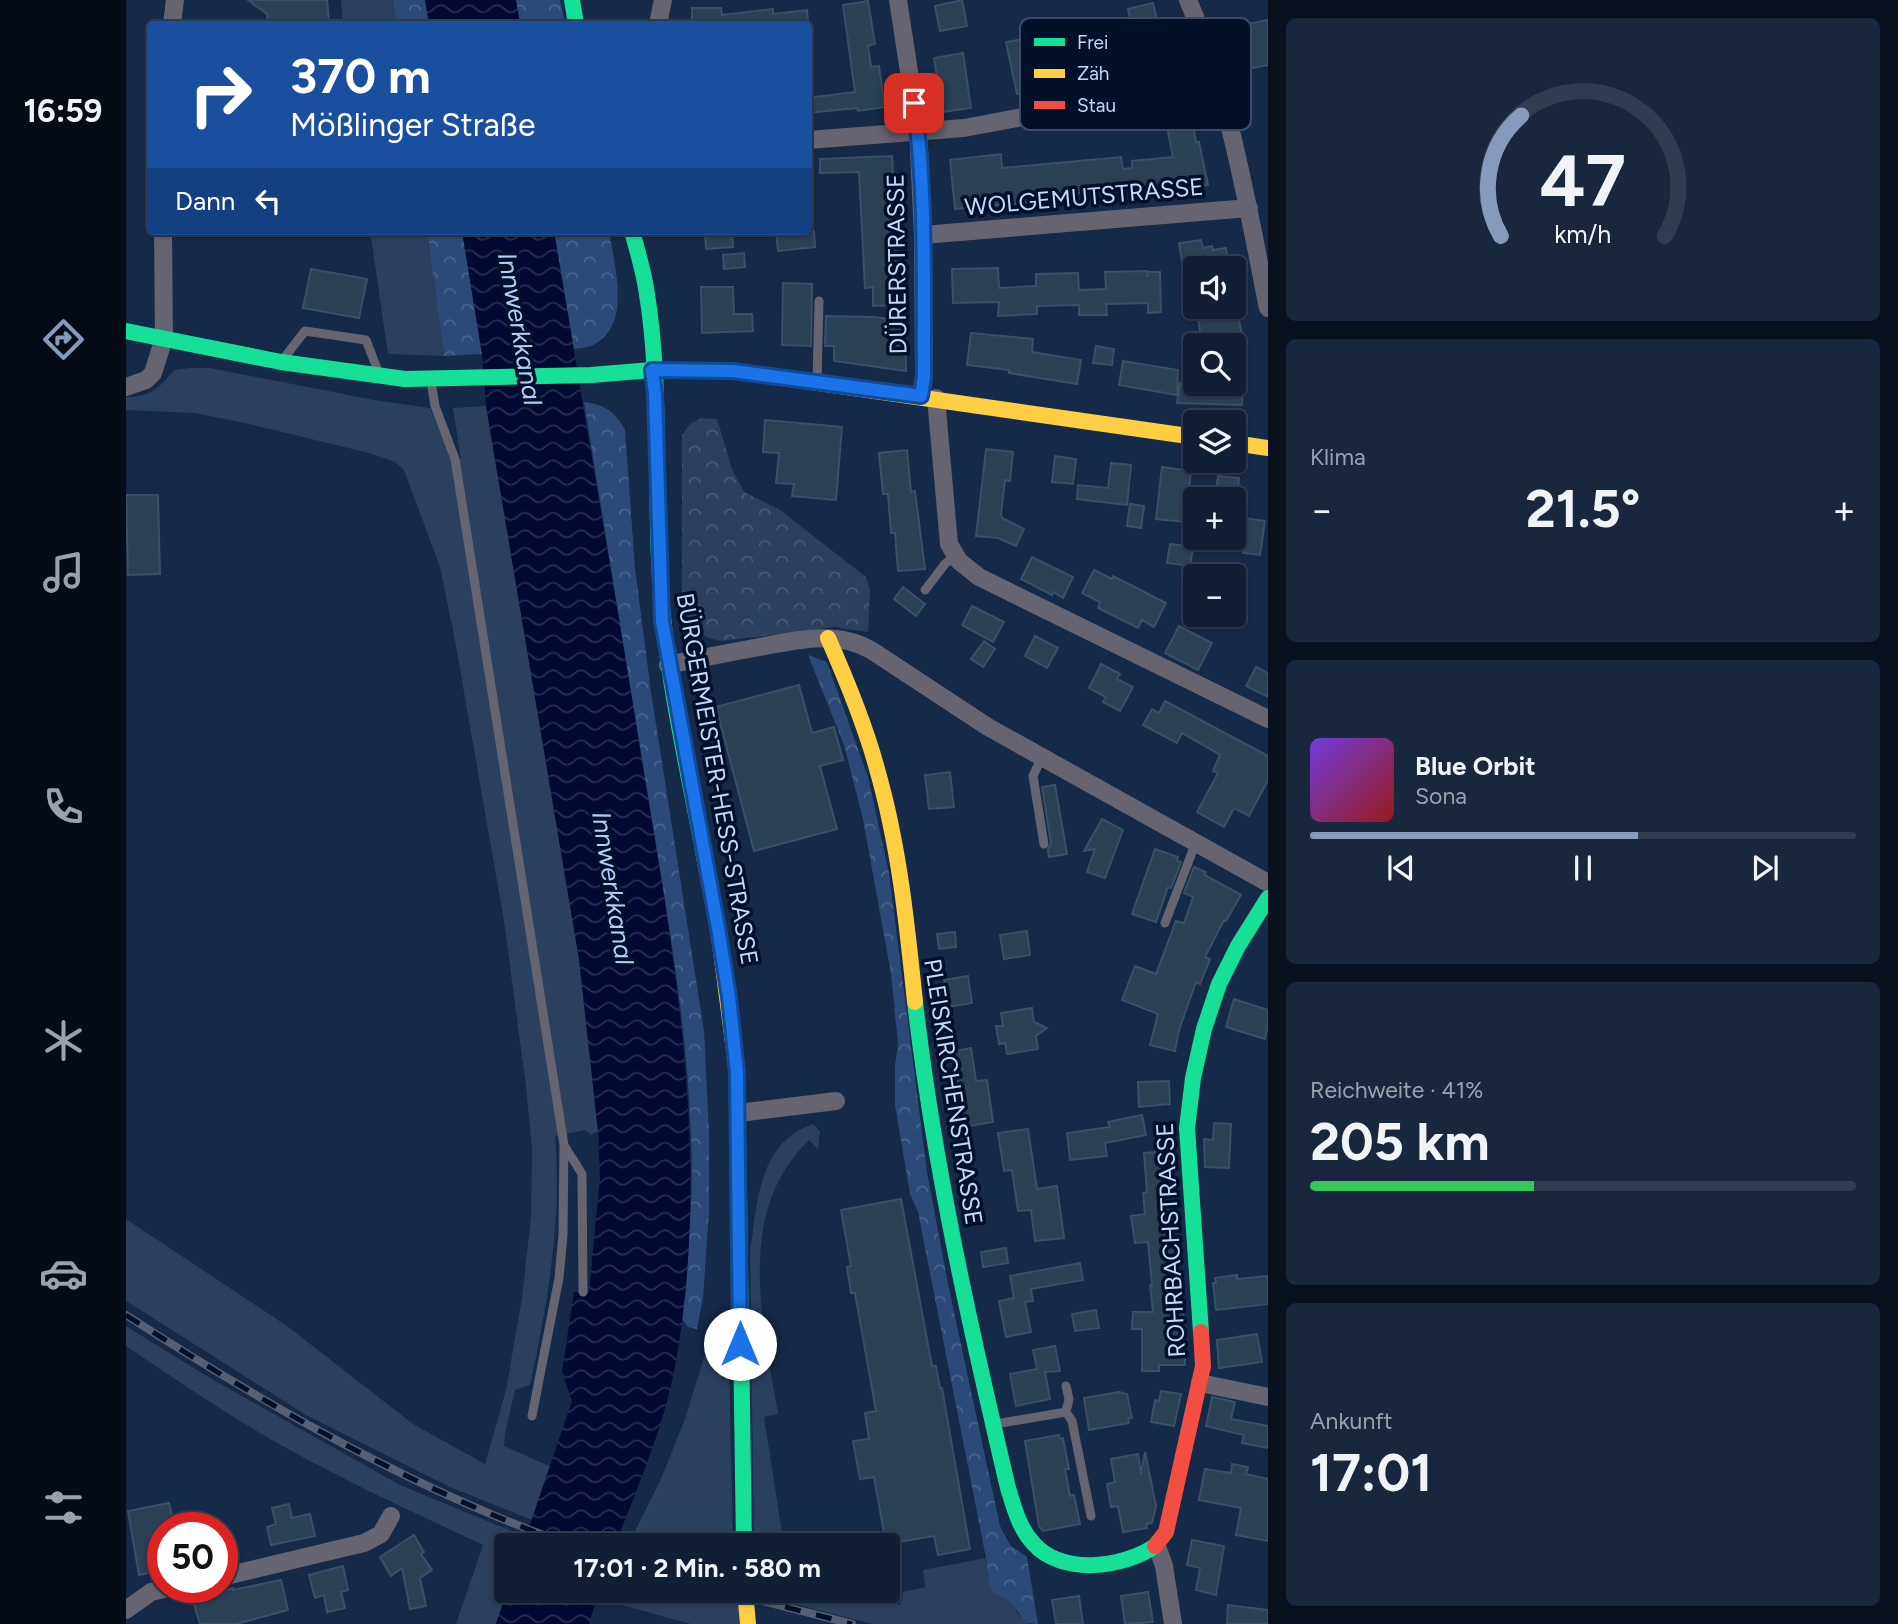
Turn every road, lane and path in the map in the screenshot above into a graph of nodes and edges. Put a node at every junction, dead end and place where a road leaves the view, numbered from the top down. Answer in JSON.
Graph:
{"nodes":[{"id":1,"x":175,"y":0,"type":"edge"},
{"id":2,"x":572,"y":0,"type":"edge"},
{"id":3,"x":663,"y":0,"type":"edge"},
{"id":4,"x":898,"y":0,"type":"edge"},
{"id":5,"x":1188,"y":0,"type":"edge"},
{"id":6,"x":1195,"y":18,"type":"edge"},
{"id":7,"x":172,"y":21,"type":"edge"},
{"id":8,"x":576,"y":21,"type":"edge"},
{"id":9,"x":659,"y":21,"type":"edge"},
{"id":10,"x":1020,"y":118,"type":"edge"},
{"id":11,"x":918,"y":130,"type":"junction"},
{"id":12,"x":1230,"y":130,"type":"edge"},
{"id":13,"x":812,"y":140,"type":"edge"},
{"id":14,"x":1249,"y":208,"type":"junction"},
{"id":15,"x":163,"y":235,"type":"edge"},
{"id":16,"x":633,"y":235,"type":"edge"},
{"id":17,"x":923,"y":235,"type":"junction"},
{"id":18,"x":819,"y":302,"type":"dead end"},
{"id":19,"x":1268,"y":308,"type":"edge"},
{"id":20,"x":126,"y":331,"type":"edge"},
{"id":21,"x":164,"y":338,"type":"junction"},
{"id":22,"x":281,"y":362,"type":"junction"},
{"id":23,"x":652,"y":370,"type":"junction"},
{"id":24,"x":379,"y":376,"type":"junction"},
{"id":25,"x":431,"y":380,"type":"junction"},
{"id":26,"x":817,"y":382,"type":"junction"},
{"id":27,"x":126,"y":387,"type":"edge"},
{"id":28,"x":928,"y":397,"type":"junction"},
{"id":29,"x":1183,"y":435,"type":"edge"},
{"id":30,"x":1246,"y":445,"type":"edge"},
{"id":31,"x":1268,"y":448,"type":"edge"},
{"id":32,"x":955,"y":556,"type":"junction"},
{"id":33,"x":925,"y":590,"type":"dead end"},
{"id":34,"x":828,"y":638,"type":"junction"},
{"id":35,"x":668,"y":664,"type":"junction"},
{"id":36,"x":1268,"y":719,"type":"edge"},
{"id":37,"x":1042,"y":757,"type":"junction"},
{"id":38,"x":1196,"y":842,"type":"junction"},
{"id":39,"x":1044,"y":844,"type":"dead end"},
{"id":40,"x":1268,"y":883,"type":"edge"},
{"id":41,"x":1268,"y":898,"type":"edge"},
{"id":42,"x":1165,"y":923,"type":"dead end"},
{"id":43,"x":836,"y":1101,"type":"dead end"},
{"id":44,"x":738,"y":1113,"type":"junction"},
{"id":45,"x":564,"y":1145,"type":"junction"},
{"id":46,"x":583,"y":1293,"type":"dead end"},
{"id":47,"x":1200,"y":1383,"type":"junction"},
{"id":48,"x":1066,"y":1386,"type":"dead end"},
{"id":49,"x":1268,"y":1397,"type":"edge"},
{"id":50,"x":1066,"y":1412,"type":"junction"},
{"id":51,"x":532,"y":1416,"type":"dead end"},
{"id":52,"x":993,"y":1424,"type":"junction"},
{"id":53,"x":391,"y":1516,"type":"dead end"},
{"id":54,"x":1091,"y":1516,"type":"dead end"},
{"id":55,"x":744,"y":1533,"type":"edge"},
{"id":56,"x":1157,"y":1546,"type":"junction"},
{"id":57,"x":238,"y":1573,"type":"edge"},
{"id":58,"x":147,"y":1595,"type":"edge"},
{"id":59,"x":747,"y":1603,"type":"edge"},
{"id":60,"x":126,"y":1610,"type":"edge"},
{"id":61,"x":126,"y":1615,"type":"edge"},
{"id":62,"x":135,"y":1624,"type":"edge"},
{"id":63,"x":748,"y":1624,"type":"edge"},
{"id":64,"x":1173,"y":1624,"type":"edge"}],
"edges":[{"from":1,"to":7,"type":"street"},
{"from":2,"to":8,"type":"street"},
{"from":3,"to":9,"type":"street"},
{"from":4,"to":11,"type":"street","name":"DÜRERSTRASSE"},
{"from":5,"to":6,"type":"street"},
{"from":10,"to":11,"type":"street"},
{"from":11,"to":13,"type":"street"},
{"from":11,"to":17,"type":"street","name":"DÜRERSTRASSE"},
{"from":12,"to":14,"type":"street"},
{"from":14,"to":17,"type":"street","name":"WOLGEMUTSTRASSE"},
{"from":14,"to":19,"type":"street"},
{"from":15,"to":21,"type":"street"},
{"from":16,"to":23,"type":"street","name":"BÜRGERMEISTER-HESS-STRASSE"},
{"from":17,"to":28,"type":"street","name":"DÜRERSTRASSE"},
{"from":18,"to":26,"type":"lane"},
{"from":20,"to":21,"type":"street"},
{"from":21,"to":22,"type":"street"},
{"from":21,"to":27,"type":"street"},
{"from":22,"to":24,"type":"street"},
{"from":22,"to":24,"type":"lane"},
{"from":23,"to":25,"type":"street"},
{"from":23,"to":26,"type":"street"},
{"from":23,"to":35,"type":"street","name":"BÜRGERMEISTER-HESS-STRASSE"},
{"from":24,"to":25,"type":"street"},
{"from":25,"to":45,"type":"lane"},
{"from":26,"to":28,"type":"street"},
{"from":28,"to":29,"type":"street"},
{"from":28,"to":32,"type":"street","name":"DÜRERSTRASSE"},
{"from":30,"to":31,"type":"street"},
{"from":32,"to":33,"type":"lane"},
{"from":32,"to":36,"type":"street"},
{"from":34,"to":35,"type":"street"},
{"from":34,"to":37,"type":"street"},
{"from":34,"to":52,"type":"street","name":"PLEISKIRCHENSTRASSE"},
{"from":35,"to":44,"type":"street","name":"BÜRGERMEISTER-HESS-STRASSE"},
{"from":37,"to":38,"type":"street"},
{"from":37,"to":39,"type":"lane"},
{"from":38,"to":40,"type":"street"},
{"from":38,"to":42,"type":"lane"},
{"from":41,"to":47,"type":"street","name":"ROHRBACHSTRASSE"},
{"from":43,"to":44,"type":"street"},
{"from":44,"to":55,"type":"street","name":"BÜRGERMEISTER-HESS-STRASSE"},
{"from":45,"to":46,"type":"lane"},
{"from":45,"to":51,"type":"lane"},
{"from":47,"to":49,"type":"street"},
{"from":47,"to":56,"type":"street","name":"ROHRBACHSTRASSE"},
{"from":48,"to":50,"type":"lane"},
{"from":50,"to":52,"type":"lane"},
{"from":50,"to":54,"type":"lane"},
{"from":52,"to":56,"type":"street","name":"PLEISKIRCHENSTRASSE"},
{"from":53,"to":57,"type":"street"},
{"from":56,"to":64,"type":"street"},
{"from":58,"to":60,"type":"street"},
{"from":59,"to":63,"type":"street"},
{"from":61,"to":62,"type":"street"}]}
